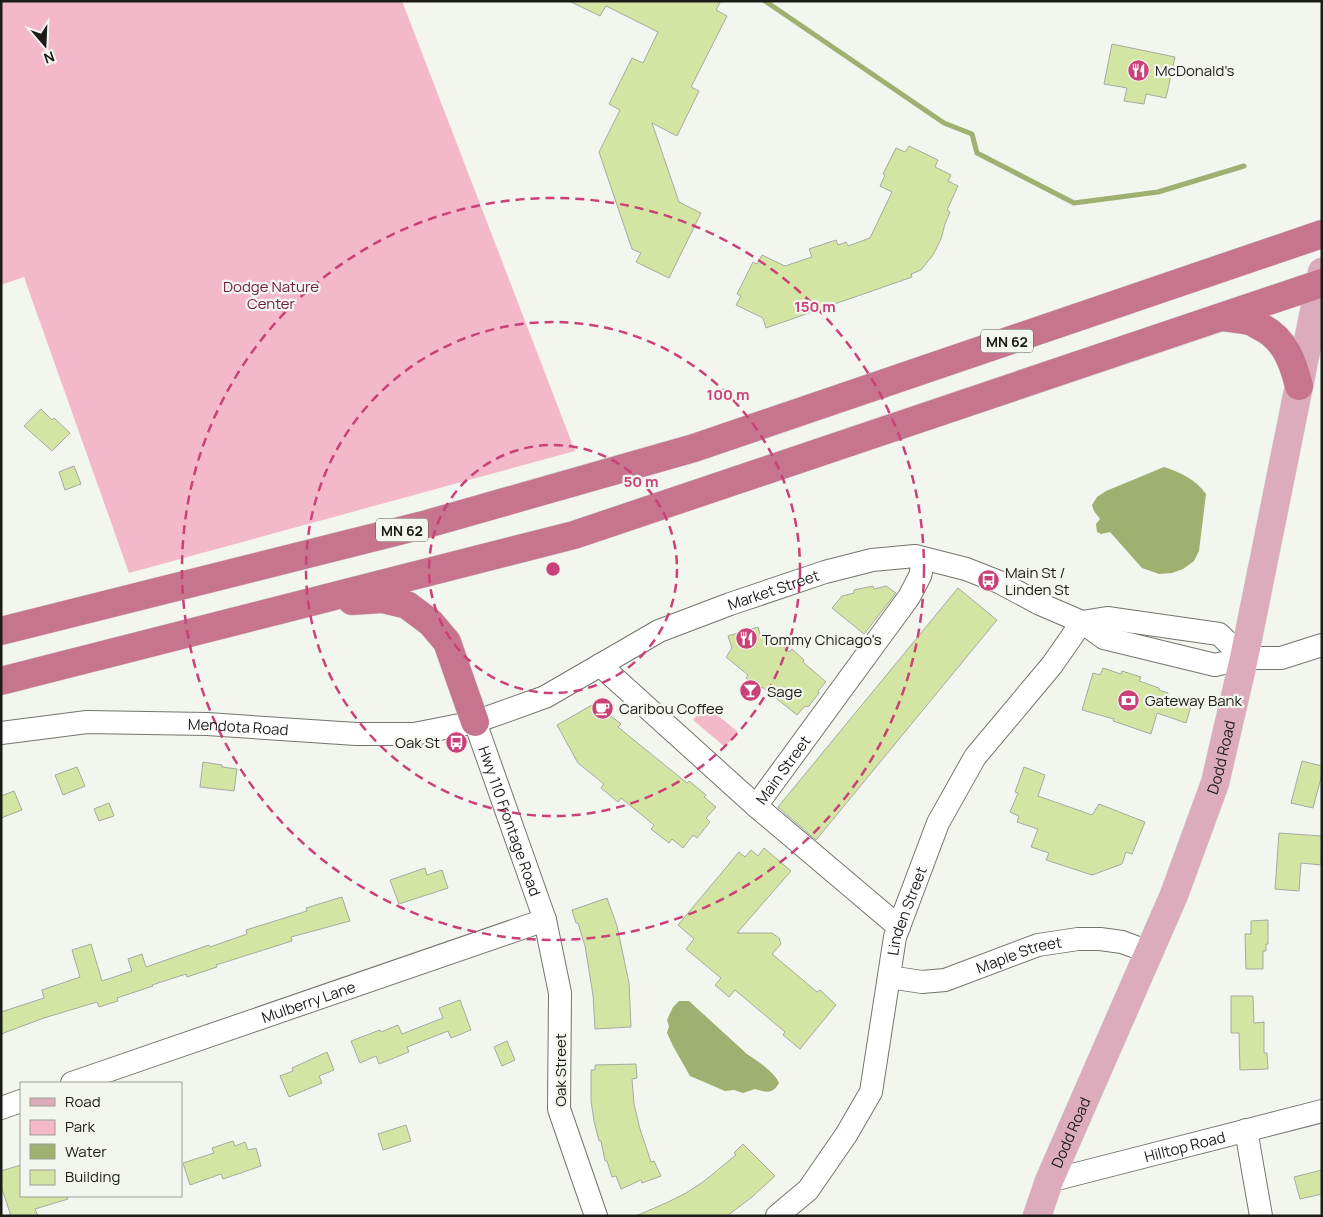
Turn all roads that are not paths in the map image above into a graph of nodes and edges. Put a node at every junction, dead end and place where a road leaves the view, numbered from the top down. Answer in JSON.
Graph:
{"nodes":[{"id":1,"x":1322,"y":234,"type":"edge"},
{"id":2,"x":1321,"y":280,"type":"edge"},
{"id":3,"x":1222,"y":317,"type":"junction"},
{"id":4,"x":1299,"y":386,"type":"junction"},
{"id":5,"x":924,"y":558,"type":"junction"},
{"id":6,"x":293,"y":607,"type":"junction"},
{"id":7,"x":1082,"y":622,"type":"junction"},
{"id":8,"x":1,"y":631,"type":"edge"},
{"id":9,"x":1322,"y":645,"type":"edge"},
{"id":10,"x":1244,"y":658,"type":"junction"},
{"id":11,"x":600,"y":664,"type":"junction"},
{"id":12,"x":1,"y":681,"type":"edge"},
{"id":13,"x":474,"y":722,"type":"junction"},
{"id":14,"x":1,"y":733,"type":"edge"},
{"id":15,"x":756,"y":806,"type":"junction"},
{"id":16,"x":545,"y":920,"type":"junction"},
{"id":17,"x":899,"y":927,"type":"junction"},
{"id":18,"x":1150,"y":952,"type":"junction"},
{"id":19,"x":889,"y":977,"type":"junction"},
{"id":20,"x":75,"y":1082,"type":"edge"},
{"id":21,"x":20,"y":1101,"type":"edge"},
{"id":22,"x":1,"y":1108,"type":"edge"},
{"id":23,"x":1322,"y":1111,"type":"edge"},
{"id":24,"x":1246,"y":1130,"type":"junction"},
{"id":25,"x":1049,"y":1181,"type":"junction"},
{"id":26,"x":596,"y":1216,"type":"edge"},
{"id":27,"x":778,"y":1216,"type":"edge"},
{"id":28,"x":1037,"y":1216,"type":"edge"},
{"id":29,"x":1261,"y":1216,"type":"edge"}],
"edges":[{"from":1,"to":8,"type":"highway","number":"MN 62"},
{"from":2,"to":3,"type":"highway"},
{"from":2,"to":4,"type":"main road","name":"Dodd Road"},
{"from":3,"to":4,"type":"highway"},
{"from":3,"to":6,"type":"highway"},
{"from":4,"to":10,"type":"main road","name":"Dodd Road"},
{"from":5,"to":7,"type":"street","name":"Market Street"},
{"from":5,"to":11,"type":"street","name":"Market Street"},
{"from":5,"to":15,"type":"street","name":"Main Street"},
{"from":6,"to":12,"type":"highway"},
{"from":6,"to":13,"type":"highway"},
{"from":7,"to":10,"type":"street","name":"Market Street"},
{"from":7,"to":10,"type":"street"},
{"from":7,"to":17,"type":"street","name":"Linden Street"},
{"from":9,"to":10,"type":"street","name":"Market Street"},
{"from":10,"to":18,"type":"main road","name":"Dodd Road"},
{"from":11,"to":13,"type":"street","name":"Market Street"},
{"from":11,"to":15,"type":"street","name":"Main Street"},
{"from":13,"to":14,"type":"street","name":"Mendota Road"},
{"from":13,"to":16,"type":"street","name":"Hwy 110 Frontage Road"},
{"from":15,"to":17,"type":"street"},
{"from":16,"to":20,"type":"street","name":"Mulberry Lane"},
{"from":16,"to":26,"type":"street","name":"Oak Street"},
{"from":17,"to":19,"type":"street","name":"Linden Street"},
{"from":18,"to":19,"type":"street","name":"Maple Street"},
{"from":18,"to":25,"type":"main road","name":"Dodd Road"},
{"from":19,"to":27,"type":"street","name":"Linden Street"},
{"from":21,"to":22,"type":"street"},
{"from":23,"to":24,"type":"street","name":"Hilltop Road"},
{"from":24,"to":25,"type":"street","name":"Hilltop Road"},
{"from":24,"to":29,"type":"street"},
{"from":25,"to":28,"type":"main road","name":"Dodd Road"}]}
